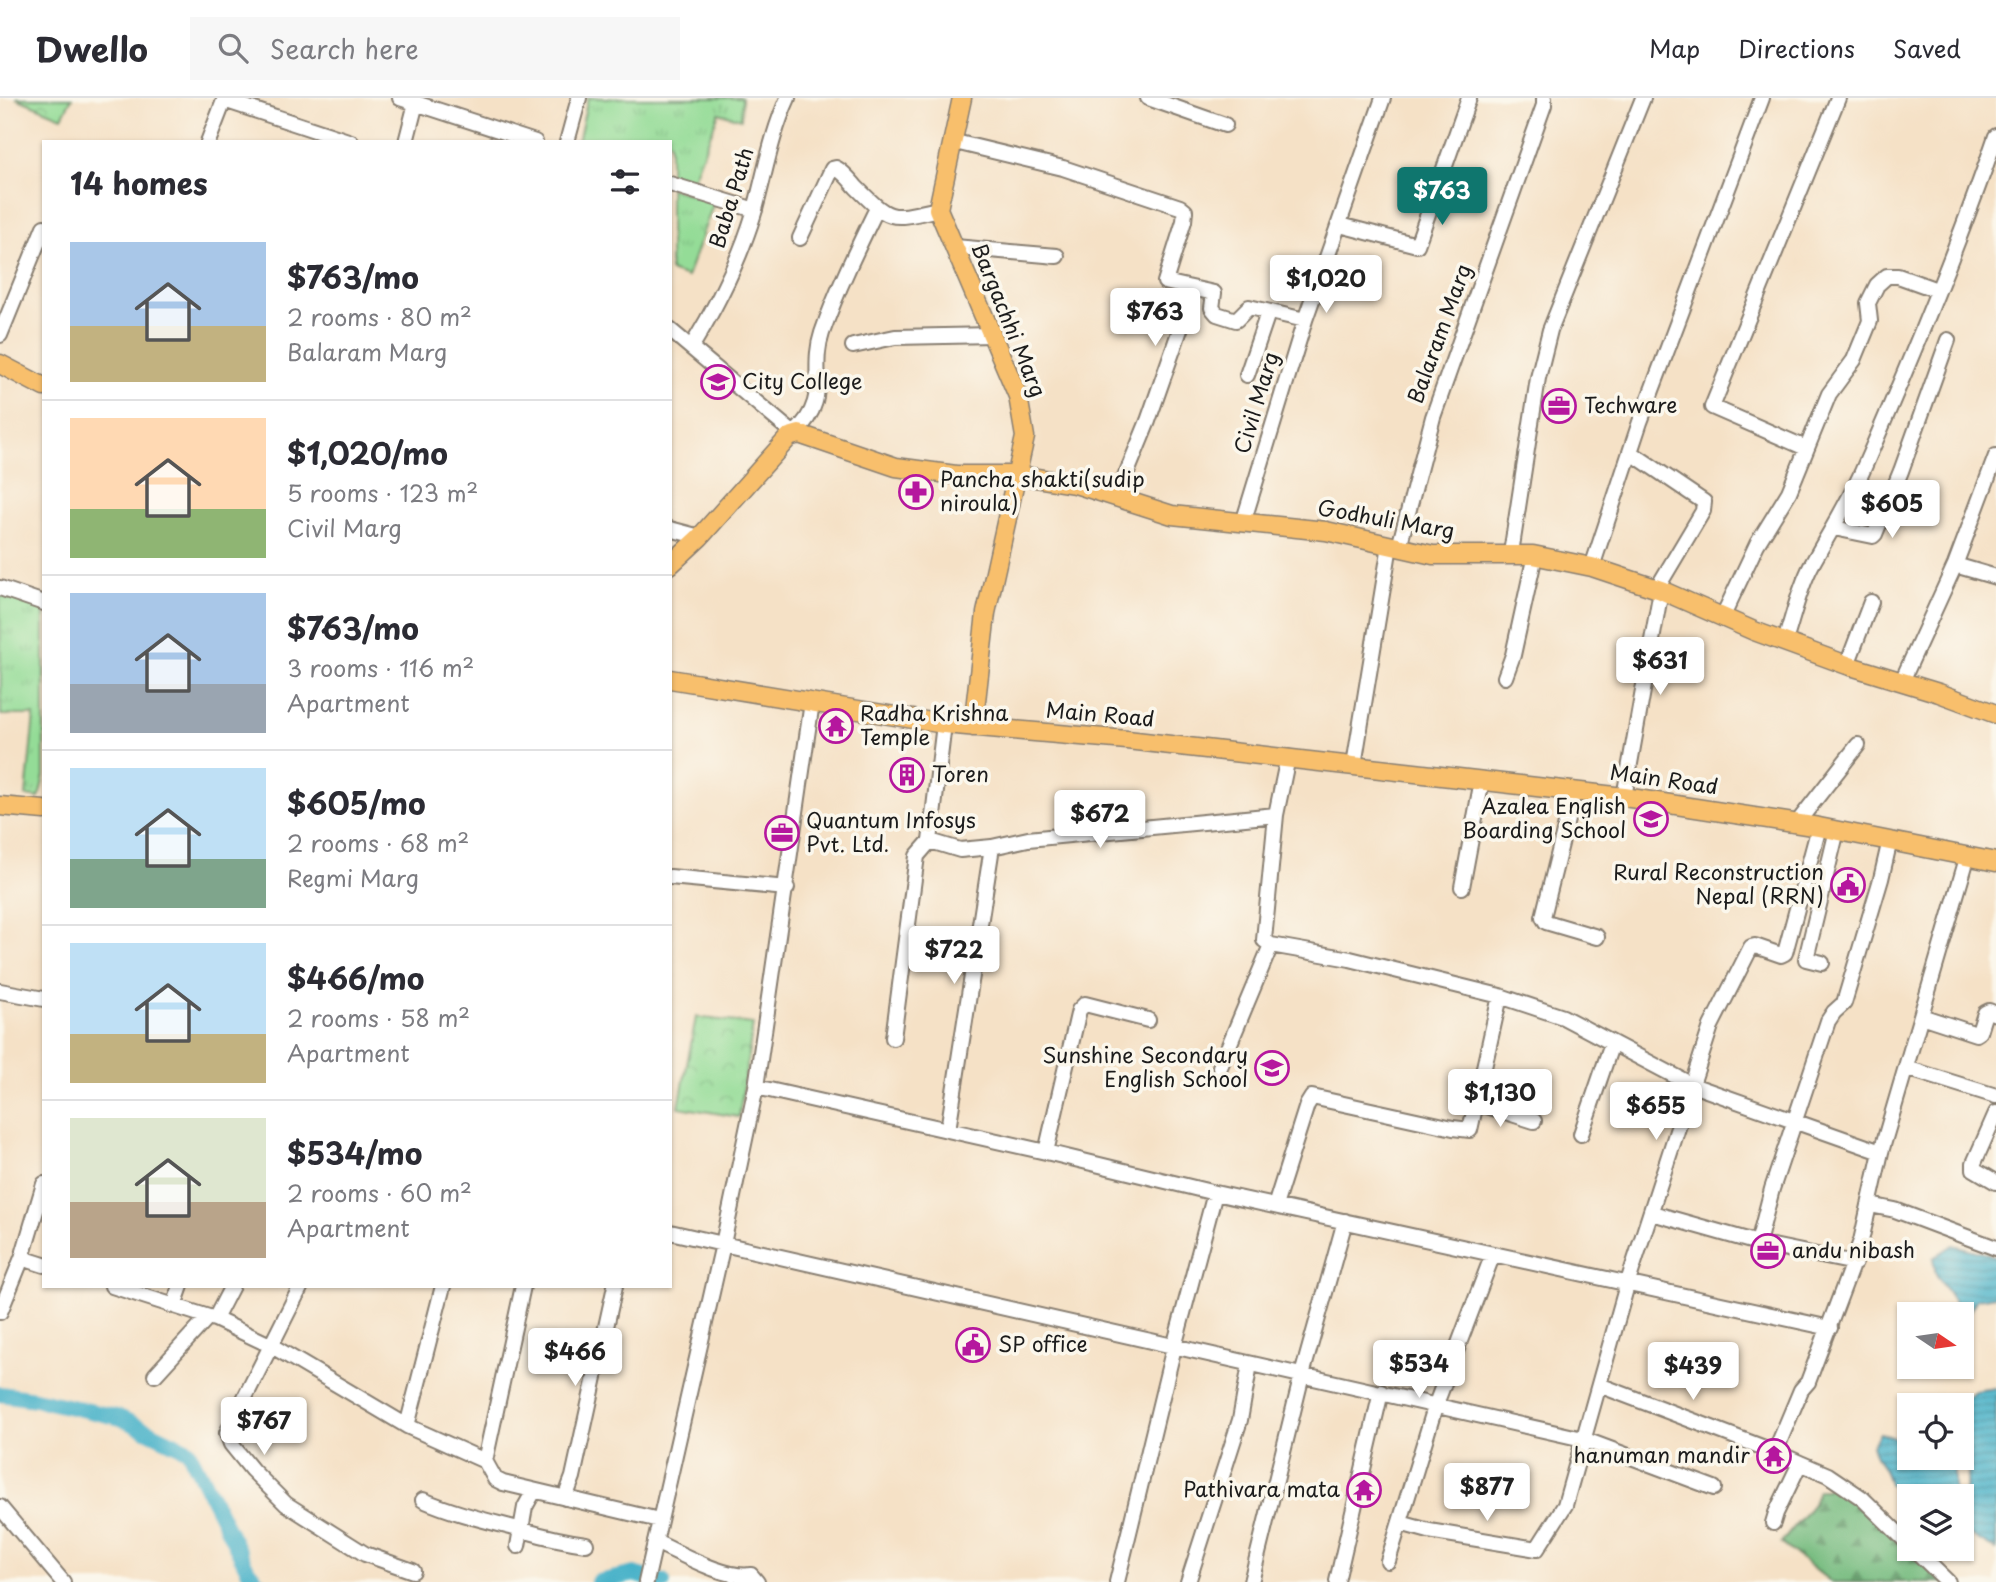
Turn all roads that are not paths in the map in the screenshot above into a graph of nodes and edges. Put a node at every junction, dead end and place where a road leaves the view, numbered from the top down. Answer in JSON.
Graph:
{"nodes":[{"id":1,"x":400,"y":98,"type":"edge"},
{"id":2,"x":579,"y":98,"type":"edge"},
{"id":3,"x":788,"y":98,"type":"edge"},
{"id":4,"x":962,"y":98,"type":"edge"},
{"id":5,"x":1148,"y":98,"type":"edge"},
{"id":6,"x":1383,"y":98,"type":"edge"},
{"id":7,"x":1469,"y":98,"type":"edge"},
{"id":8,"x":1544,"y":98,"type":"edge"},
{"id":9,"x":1643,"y":98,"type":"edge"},
{"id":10,"x":1762,"y":98,"type":"edge"},
{"id":11,"x":1838,"y":98,"type":"edge"},
{"id":12,"x":224,"y":99,"type":"edge"},
{"id":13,"x":416,"y":103,"type":"junction"},
{"id":14,"x":442,"y":104,"type":"edge"},
{"id":15,"x":1225,"y":125,"type":"dead end"},
{"id":16,"x":497,"y":136,"type":"edge"},
{"id":17,"x":1996,"y":136,"type":"edge"},
{"id":18,"x":209,"y":140,"type":"edge"},
{"id":19,"x":345,"y":140,"type":"edge"},
{"id":20,"x":406,"y":140,"type":"edge"},
{"id":21,"x":522,"y":140,"type":"edge"},
{"id":22,"x":568,"y":140,"type":"edge"},
{"id":23,"x":951,"y":141,"type":"junction"},
{"id":24,"x":672,"y":185,"type":"edge"},
{"id":25,"x":877,"y":208,"type":"junction"},
{"id":26,"x":755,"y":209,"type":"junction"},
{"id":27,"x":937,"y":209,"type":"junction"},
{"id":28,"x":1340,"y":225,"type":"junction"},
{"id":29,"x":42,"y":232,"type":"edge"},
{"id":30,"x":800,"y":238,"type":"dead end"},
{"id":31,"x":955,"y":247,"type":"junction"},
{"id":32,"x":1058,"y":256,"type":"dead end"},
{"id":33,"x":1187,"y":287,"type":"junction"},
{"id":34,"x":1937,"y":290,"type":"junction"},
{"id":35,"x":1269,"y":313,"type":"junction"},
{"id":36,"x":1305,"y":320,"type":"junction"},
{"id":37,"x":672,"y":331,"type":"edge"},
{"id":38,"x":0,"y":335,"type":"edge"},
{"id":39,"x":993,"y":335,"type":"junction"},
{"id":40,"x":1948,"y":340,"type":"dead end"},
{"id":41,"x":692,"y":346,"type":"junction"},
{"id":42,"x":853,"y":346,"type":"dead end"},
{"id":43,"x":0,"y":365,"type":"edge"},
{"id":44,"x":1247,"y":375,"type":"dead end"},
{"id":45,"x":42,"y":386,"type":"edge"},
{"id":46,"x":794,"y":434,"type":"junction"},
{"id":47,"x":1806,"y":448,"type":"junction"},
{"id":48,"x":1630,"y":454,"type":"junction"},
{"id":49,"x":1996,"y":456,"type":"edge"},
{"id":50,"x":1017,"y":475,"type":"junction"},
{"id":51,"x":1117,"y":497,"type":"junction"},
{"id":52,"x":1242,"y":523,"type":"junction"},
{"id":53,"x":1834,"y":527,"type":"junction"},
{"id":54,"x":672,"y":530,"type":"edge"},
{"id":55,"x":700,"y":537,"type":"junction"},
{"id":56,"x":1394,"y":546,"type":"junction"},
{"id":57,"x":1511,"y":554,"type":"junction"},
{"id":58,"x":1535,"y":555,"type":"junction"},
{"id":59,"x":672,"y":563,"type":"edge"},
{"id":60,"x":1955,"y":565,"type":"junction"},
{"id":61,"x":1592,"y":566,"type":"junction"},
{"id":62,"x":1996,"y":578,"type":"edge"},
{"id":63,"x":0,"y":588,"type":"edge"},
{"id":64,"x":1659,"y":590,"type":"junction"},
{"id":65,"x":42,"y":602,"type":"edge"},
{"id":66,"x":1871,"y":602,"type":"dead end"},
{"id":67,"x":1723,"y":616,"type":"junction"},
{"id":68,"x":1785,"y":642,"type":"junction"},
{"id":69,"x":1847,"y":665,"type":"junction"},
{"id":70,"x":1505,"y":677,"type":"dead end"},
{"id":71,"x":672,"y":679,"type":"edge"},
{"id":72,"x":1902,"y":681,"type":"junction"},
{"id":73,"x":812,"y":702,"type":"junction"},
{"id":74,"x":1996,"y":714,"type":"edge"},
{"id":75,"x":944,"y":724,"type":"junction"},
{"id":76,"x":973,"y":727,"type":"junction"},
{"id":77,"x":1858,"y":745,"type":"dead end"},
{"id":78,"x":1288,"y":759,"type":"junction"},
{"id":79,"x":1354,"y":765,"type":"junction"},
{"id":80,"x":1481,"y":783,"type":"junction"},
{"id":81,"x":1573,"y":794,"type":"junction"},
{"id":82,"x":1624,"y":797,"type":"junction"},
{"id":83,"x":0,"y":806,"type":"edge"},
{"id":84,"x":42,"y":810,"type":"edge"},
{"id":85,"x":1276,"y":815,"type":"junction"},
{"id":86,"x":1797,"y":823,"type":"junction"},
{"id":87,"x":1828,"y":830,"type":"junction"},
{"id":88,"x":930,"y":841,"type":"junction"},
{"id":89,"x":1890,"y":843,"type":"junction"},
{"id":90,"x":992,"y":847,"type":"junction"},
{"id":91,"x":1967,"y":858,"type":"junction"},
{"id":92,"x":1996,"y":865,"type":"edge"},
{"id":93,"x":672,"y":877,"type":"edge"},
{"id":94,"x":1462,"y":887,"type":"dead end"},
{"id":95,"x":787,"y":888,"type":"junction"},
{"id":96,"x":1597,"y":937,"type":"dead end"},
{"id":97,"x":1270,"y":944,"type":"junction"},
{"id":98,"x":1822,"y":962,"type":"dead end"},
{"id":99,"x":0,"y":991,"type":"edge"},
{"id":100,"x":1500,"y":996,"type":"junction"},
{"id":101,"x":42,"y":999,"type":"edge"},
{"id":102,"x":1996,"y":1014,"type":"edge"},
{"id":103,"x":1921,"y":1016,"type":"junction"},
{"id":104,"x":1148,"y":1020,"type":"dead end"},
{"id":105,"x":893,"y":1038,"type":"dead end"},
{"id":106,"x":1612,"y":1043,"type":"junction"},
{"id":107,"x":1220,"y":1067,"type":"dead end"},
{"id":108,"x":1906,"y":1068,"type":"junction"},
{"id":109,"x":1692,"y":1085,"type":"junction"},
{"id":110,"x":756,"y":1087,"type":"junction"},
{"id":111,"x":1996,"y":1096,"type":"edge"},
{"id":112,"x":1477,"y":1103,"type":"junction"},
{"id":113,"x":1996,"y":1113,"type":"edge"},
{"id":114,"x":1534,"y":1121,"type":"dead end"},
{"id":115,"x":1796,"y":1123,"type":"junction"},
{"id":116,"x":948,"y":1130,"type":"junction"},
{"id":117,"x":1581,"y":1134,"type":"dead end"},
{"id":118,"x":1046,"y":1152,"type":"junction"},
{"id":119,"x":1881,"y":1152,"type":"junction"},
{"id":120,"x":1996,"y":1182,"type":"edge"},
{"id":121,"x":42,"y":1191,"type":"edge"},
{"id":122,"x":1215,"y":1193,"type":"junction"},
{"id":123,"x":1870,"y":1205,"type":"junction"},
{"id":124,"x":1275,"y":1206,"type":"junction"},
{"id":125,"x":1652,"y":1213,"type":"junction"},
{"id":126,"x":1345,"y":1221,"type":"junction"},
{"id":127,"x":672,"y":1232,"type":"edge"},
{"id":128,"x":1758,"y":1243,"type":"junction"},
{"id":129,"x":723,"y":1244,"type":"junction"},
{"id":130,"x":1996,"y":1248,"type":"edge"},
{"id":131,"x":1493,"y":1254,"type":"junction"},
{"id":132,"x":22,"y":1258,"type":"junction"},
{"id":133,"x":1855,"y":1263,"type":"junction"},
{"id":134,"x":42,"y":1264,"type":"edge"},
{"id":135,"x":1628,"y":1285,"type":"junction"},
{"id":136,"x":118,"y":1288,"type":"edge"},
{"id":137,"x":180,"y":1288,"type":"edge"},
{"id":138,"x":231,"y":1288,"type":"edge"},
{"id":139,"x":300,"y":1288,"type":"edge"},
{"id":140,"x":442,"y":1288,"type":"edge"},
{"id":141,"x":523,"y":1288,"type":"edge"},
{"id":142,"x":615,"y":1288,"type":"edge"},
{"id":143,"x":174,"y":1306,"type":"junction"},
{"id":144,"x":1,"y":1307,"type":"edge"},
{"id":145,"x":212,"y":1318,"type":"junction"},
{"id":146,"x":1830,"y":1328,"type":"junction"},
{"id":147,"x":272,"y":1346,"type":"junction"},
{"id":148,"x":1174,"y":1347,"type":"junction"},
{"id":149,"x":1250,"y":1364,"type":"junction"},
{"id":150,"x":155,"y":1375,"type":"dead end"},
{"id":151,"x":1302,"y":1375,"type":"junction"},
{"id":152,"x":1599,"y":1385,"type":"junction"},
{"id":153,"x":1381,"y":1392,"type":"junction"},
{"id":154,"x":1436,"y":1404,"type":"junction"},
{"id":155,"x":407,"y":1426,"type":"junction"},
{"id":156,"x":1583,"y":1439,"type":"junction"},
{"id":157,"x":1775,"y":1452,"type":"junction"},
{"id":158,"x":485,"y":1461,"type":"junction"},
{"id":159,"x":1800,"y":1463,"type":"junction"},
{"id":160,"x":1714,"y":1488,"type":"dead end"},
{"id":161,"x":534,"y":1491,"type":"junction"},
{"id":162,"x":565,"y":1498,"type":"junction"},
{"id":163,"x":423,"y":1500,"type":"dead end"},
{"id":164,"x":0,"y":1507,"type":"edge"},
{"id":165,"x":659,"y":1520,"type":"junction"},
{"id":166,"x":1400,"y":1523,"type":"junction"},
{"id":167,"x":1773,"y":1523,"type":"dead end"},
{"id":168,"x":521,"y":1530,"type":"junction"},
{"id":169,"x":1897,"y":1532,"type":"edge"},
{"id":170,"x":586,"y":1544,"type":"dead end"},
{"id":171,"x":518,"y":1546,"type":"dead end"},
{"id":172,"x":654,"y":1546,"type":"junction"},
{"id":173,"x":1388,"y":1561,"type":"dead end"},
{"id":174,"x":1926,"y":1561,"type":"edge"},
{"id":175,"x":413,"y":1571,"type":"dead end"},
{"id":176,"x":1337,"y":1581,"type":"edge"},
{"id":177,"x":63,"y":1582,"type":"edge"},
{"id":178,"x":646,"y":1582,"type":"edge"},
{"id":179,"x":757,"y":1582,"type":"edge"},
{"id":180,"x":1117,"y":1582,"type":"edge"},
{"id":181,"x":1188,"y":1582,"type":"edge"},
{"id":182,"x":1251,"y":1582,"type":"edge"},
{"id":183,"x":1948,"y":1582,"type":"edge"}],
"edges":[{"from":1,"to":13,"type":"street"},
{"from":2,"to":22,"type":"street"},
{"from":3,"to":26,"type":"street","name":"Baba Path"},
{"from":4,"to":23,"type":"main road"},
{"from":5,"to":15,"type":"street"},
{"from":6,"to":28,"type":"street","name":"Civil Marg"},
{"from":7,"to":28,"type":"street"},
{"from":8,"to":56,"type":"street","name":"Balaram Marg"},
{"from":9,"to":57,"type":"street"},
{"from":10,"to":48,"type":"street"},
{"from":11,"to":47,"type":"street"},
{"from":12,"to":18,"type":"street"},
{"from":12,"to":19,"type":"street"},
{"from":13,"to":14,"type":"street"},
{"from":13,"to":20,"type":"street"},
{"from":14,"to":16,"type":"street"},
{"from":16,"to":21,"type":"street"},
{"from":17,"to":34,"type":"street"},
{"from":23,"to":27,"type":"main road"},
{"from":23,"to":33,"type":"street"},
{"from":24,"to":26,"type":"street"},
{"from":25,"to":27,"type":"street"},
{"from":25,"to":30,"type":"street"},
{"from":25,"to":46,"type":"street"},
{"from":26,"to":41,"type":"street","name":"Baba Path"},
{"from":27,"to":31,"type":"main road","name":"Bargachhi Marg"},
{"from":28,"to":36,"type":"street","name":"Civil Marg"},
{"from":29,"to":38,"type":"street"},
{"from":31,"to":32,"type":"street"},
{"from":31,"to":39,"type":"main road","name":"Bargachhi Marg"},
{"from":33,"to":35,"type":"street"},
{"from":33,"to":51,"type":"street"},
{"from":34,"to":47,"type":"street"},
{"from":34,"to":53,"type":"street"},
{"from":35,"to":36,"type":"street"},
{"from":35,"to":44,"type":"street"},
{"from":36,"to":52,"type":"street","name":"Civil Marg"},
{"from":37,"to":41,"type":"street"},
{"from":39,"to":42,"type":"street"},
{"from":39,"to":50,"type":"main road","name":"Bargachhi Marg"},
{"from":40,"to":53,"type":"street"},
{"from":41,"to":46,"type":"street"},
{"from":43,"to":45,"type":"main road"},
{"from":46,"to":50,"type":"main road","name":"Godhuli Marg"},
{"from":46,"to":55,"type":"main road"},
{"from":47,"to":67,"type":"street"},
{"from":48,"to":61,"type":"street"},
{"from":48,"to":64,"type":"street"},
{"from":49,"to":60,"type":"street"},
{"from":50,"to":51,"type":"main road","name":"Godhuli Marg"},
{"from":50,"to":76,"type":"main road","name":"Bargachhi Marg"},
{"from":51,"to":52,"type":"main road","name":"Godhuli Marg"},
{"from":52,"to":56,"type":"main road","name":"Godhuli Marg"},
{"from":53,"to":68,"type":"street"},
{"from":54,"to":55,"type":"street"},
{"from":55,"to":59,"type":"main road"},
{"from":56,"to":57,"type":"main road","name":"Godhuli Marg"},
{"from":56,"to":79,"type":"street","name":"Balaram Marg"},
{"from":57,"to":58,"type":"main road","name":"Godhuli Marg"},
{"from":58,"to":61,"type":"main road","name":"Godhuli Marg"},
{"from":58,"to":70,"type":"street"},
{"from":60,"to":62,"type":"street"},
{"from":60,"to":72,"type":"street"},
{"from":61,"to":64,"type":"main road","name":"Godhuli Marg"},
{"from":63,"to":65,"type":"street"},
{"from":64,"to":67,"type":"main road","name":"Godhuli Marg"},
{"from":64,"to":82,"type":"street"},
{"from":66,"to":69,"type":"street"},
{"from":67,"to":68,"type":"main road","name":"Godhuli Marg"},
{"from":68,"to":69,"type":"main road","name":"Godhuli Marg"},
{"from":69,"to":72,"type":"main road","name":"Godhuli Marg"},
{"from":71,"to":73,"type":"main road","name":"Main Road"},
{"from":72,"to":74,"type":"main road","name":"Godhuli Marg"},
{"from":73,"to":75,"type":"main road","name":"Main Road"},
{"from":73,"to":95,"type":"street"},
{"from":75,"to":76,"type":"main road","name":"Main Road"},
{"from":75,"to":88,"type":"street"},
{"from":76,"to":78,"type":"main road","name":"Main Road"},
{"from":77,"to":86,"type":"street"},
{"from":78,"to":79,"type":"main road","name":"Main Road"},
{"from":78,"to":80,"type":"main road","name":"Main Road"},
{"from":78,"to":85,"type":"street"},
{"from":79,"to":80,"type":"main road","name":"Main Road"},
{"from":80,"to":81,"type":"main road","name":"Main Road"},
{"from":80,"to":94,"type":"street"},
{"from":81,"to":82,"type":"main road","name":"Main Road"},
{"from":81,"to":87,"type":"main road","name":"Main Road"},
{"from":81,"to":96,"type":"street"},
{"from":82,"to":86,"type":"main road","name":"Main Road"},
{"from":83,"to":84,"type":"main road"},
{"from":85,"to":90,"type":"street"},
{"from":85,"to":97,"type":"street"},
{"from":86,"to":87,"type":"main road","name":"Main Road"},
{"from":87,"to":89,"type":"main road","name":"Main Road"},
{"from":87,"to":98,"type":"street"},
{"from":87,"to":109,"type":"street"},
{"from":88,"to":90,"type":"street"},
{"from":88,"to":105,"type":"street"},
{"from":89,"to":91,"type":"main road","name":"Main Road"},
{"from":89,"to":115,"type":"street"},
{"from":90,"to":116,"type":"street"},
{"from":91,"to":92,"type":"main road","name":"Main Road"},
{"from":91,"to":103,"type":"street"},
{"from":93,"to":95,"type":"street"},
{"from":95,"to":110,"type":"street"},
{"from":97,"to":100,"type":"street"},
{"from":97,"to":107,"type":"street"},
{"from":99,"to":101,"type":"street"},
{"from":100,"to":106,"type":"street"},
{"from":100,"to":112,"type":"street"},
{"from":102,"to":103,"type":"street"},
{"from":103,"to":108,"type":"street"},
{"from":104,"to":118,"type":"street"},
{"from":106,"to":109,"type":"street"},
{"from":106,"to":117,"type":"street"},
{"from":108,"to":111,"type":"street"},
{"from":108,"to":119,"type":"street"},
{"from":109,"to":115,"type":"street"},
{"from":109,"to":125,"type":"street"},
{"from":110,"to":116,"type":"street"},
{"from":110,"to":129,"type":"street"},
{"from":112,"to":114,"type":"street"},
{"from":112,"to":124,"type":"street"},
{"from":113,"to":120,"type":"street"},
{"from":115,"to":119,"type":"street"},
{"from":115,"to":128,"type":"street"},
{"from":116,"to":118,"type":"street"},
{"from":118,"to":122,"type":"street"},
{"from":119,"to":123,"type":"street"},
{"from":121,"to":132,"type":"street"},
{"from":122,"to":124,"type":"street"},
{"from":122,"to":148,"type":"street"},
{"from":123,"to":130,"type":"street"},
{"from":123,"to":133,"type":"street"},
{"from":124,"to":126,"type":"street"},
{"from":125,"to":128,"type":"street"},
{"from":125,"to":135,"type":"street"},
{"from":126,"to":131,"type":"street"},
{"from":126,"to":151,"type":"street"},
{"from":127,"to":129,"type":"street"},
{"from":128,"to":133,"type":"street"},
{"from":129,"to":148,"type":"street"},
{"from":129,"to":165,"type":"street"},
{"from":131,"to":135,"type":"street"},
{"from":131,"to":154,"type":"street"},
{"from":132,"to":134,"type":"street"},
{"from":132,"to":144,"type":"street"},
{"from":133,"to":146,"type":"street"},
{"from":135,"to":146,"type":"street"},
{"from":135,"to":152,"type":"street"},
{"from":136,"to":143,"type":"street"},
{"from":137,"to":143,"type":"street"},
{"from":138,"to":145,"type":"street"},
{"from":139,"to":147,"type":"street"},
{"from":140,"to":155,"type":"street"},
{"from":141,"to":158,"type":"street"},
{"from":142,"to":162,"type":"street"},
{"from":143,"to":145,"type":"street"},
{"from":145,"to":147,"type":"street"},
{"from":145,"to":150,"type":"street"},
{"from":146,"to":157,"type":"street"},
{"from":147,"to":155,"type":"street"},
{"from":147,"to":175,"type":"street"},
{"from":148,"to":149,"type":"street"},
{"from":148,"to":180,"type":"street"},
{"from":149,"to":151,"type":"street"},
{"from":149,"to":181,"type":"street"},
{"from":151,"to":153,"type":"street"},
{"from":151,"to":182,"type":"street"},
{"from":152,"to":156,"type":"street"},
{"from":152,"to":157,"type":"street"},
{"from":153,"to":154,"type":"street"},
{"from":153,"to":176,"type":"street"},
{"from":154,"to":156,"type":"street"},
{"from":154,"to":166,"type":"street"},
{"from":155,"to":158,"type":"street"},
{"from":156,"to":160,"type":"street"},
{"from":156,"to":166,"type":"street"},
{"from":157,"to":159,"type":"street"},
{"from":158,"to":161,"type":"street"},
{"from":159,"to":167,"type":"street"},
{"from":159,"to":169,"type":"street"},
{"from":161,"to":162,"type":"street"},
{"from":161,"to":168,"type":"street"},
{"from":162,"to":165,"type":"street"},
{"from":163,"to":168,"type":"street"},
{"from":164,"to":177,"type":"street"},
{"from":165,"to":172,"type":"street"},
{"from":166,"to":173,"type":"street"},
{"from":168,"to":170,"type":"street"},
{"from":168,"to":171,"type":"street"},
{"from":172,"to":178,"type":"street"},
{"from":172,"to":179,"type":"street"},
{"from":174,"to":183,"type":"street"}]}
